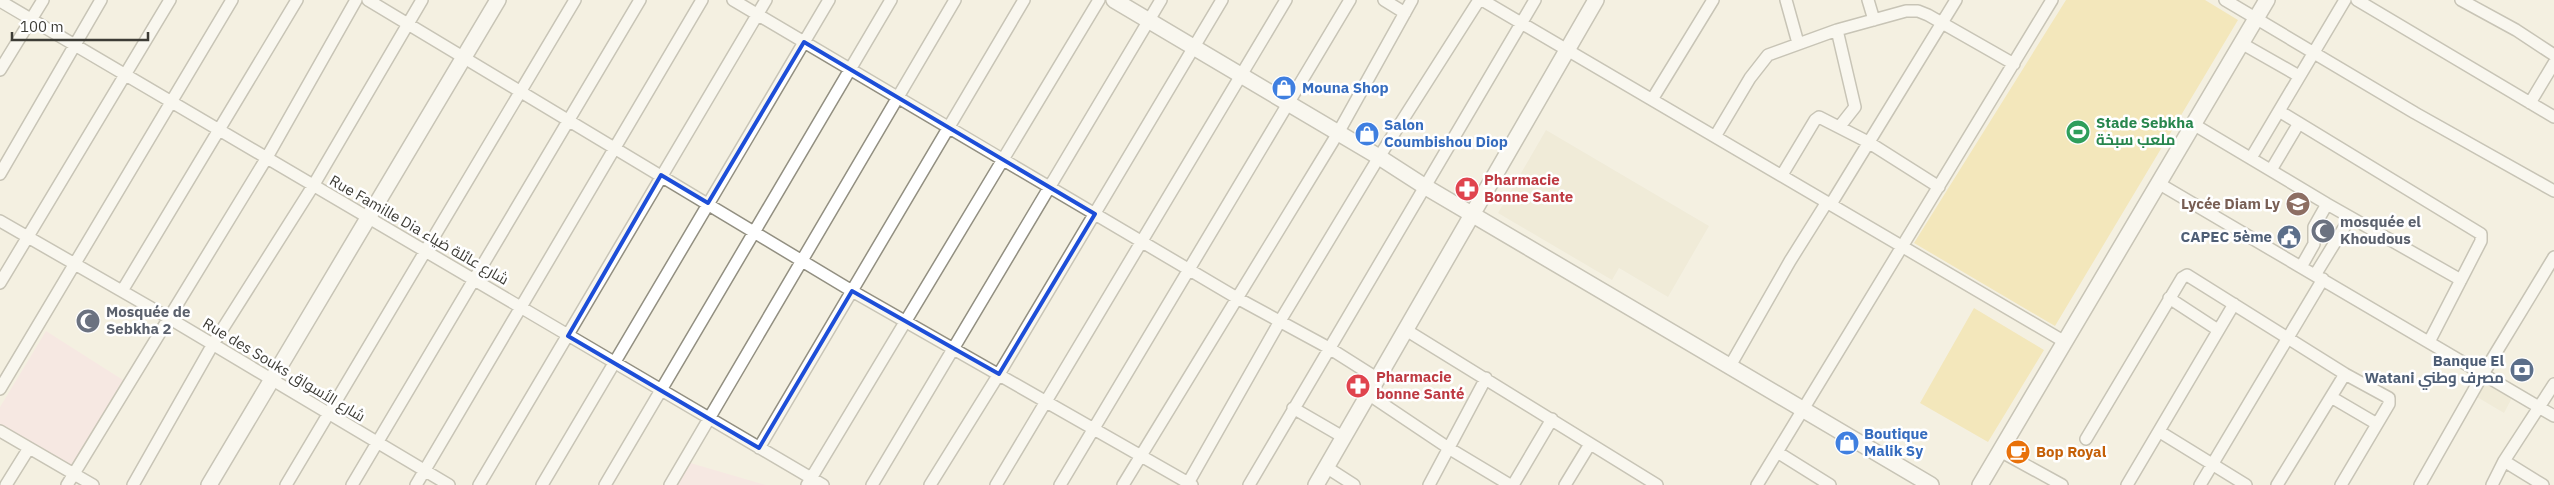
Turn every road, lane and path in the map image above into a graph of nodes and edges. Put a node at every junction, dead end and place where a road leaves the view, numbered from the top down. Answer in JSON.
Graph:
{"nodes":[{"id":1,"x":43,"y":0,"type":"edge"},
{"id":2,"x":101,"y":0,"type":"edge"},
{"id":3,"x":170,"y":0,"type":"edge"},
{"id":4,"x":232,"y":0,"type":"edge"},
{"id":5,"x":296,"y":0,"type":"edge"},
{"id":6,"x":356,"y":0,"type":"edge"},
{"id":7,"x":368,"y":0,"type":"edge"},
{"id":8,"x":422,"y":0,"type":"edge"},
{"id":9,"x":498,"y":0,"type":"edge"},
{"id":10,"x":575,"y":0,"type":"edge"},
{"id":11,"x":640,"y":0,"type":"edge"},
{"id":12,"x":702,"y":0,"type":"edge"},
{"id":13,"x":733,"y":0,"type":"edge"},
{"id":14,"x":766,"y":0,"type":"edge"},
{"id":15,"x":830,"y":0,"type":"edge"},
{"id":16,"x":891,"y":0,"type":"edge"},
{"id":17,"x":955,"y":0,"type":"edge"},
{"id":18,"x":1024,"y":0,"type":"edge"},
{"id":19,"x":1099,"y":0,"type":"edge"},
{"id":20,"x":1114,"y":0,"type":"edge"},
{"id":21,"x":1161,"y":0,"type":"edge"},
{"id":22,"x":1222,"y":0,"type":"edge"},
{"id":23,"x":1286,"y":0,"type":"edge"},
{"id":24,"x":1350,"y":0,"type":"edge"},
{"id":25,"x":1384,"y":0,"type":"edge"},
{"id":26,"x":1412,"y":0,"type":"edge"},
{"id":27,"x":1480,"y":0,"type":"edge"},
{"id":28,"x":1535,"y":0,"type":"edge"},
{"id":29,"x":1596,"y":0,"type":"edge"},
{"id":30,"x":1713,"y":0,"type":"edge"},
{"id":31,"x":1786,"y":0,"type":"edge"},
{"id":32,"x":1868,"y":0,"type":"edge"},
{"id":33,"x":1956,"y":0,"type":"edge"},
{"id":34,"x":2052,"y":0,"type":"edge"},
{"id":35,"x":2225,"y":0,"type":"edge"},
{"id":36,"x":2267,"y":0,"type":"edge"},
{"id":37,"x":2344,"y":0,"type":"edge"},
{"id":38,"x":2357,"y":0,"type":"edge"},
{"id":39,"x":2461,"y":0,"type":"edge"},
{"id":40,"x":0,"y":1,"type":"edge"},
{"id":41,"x":2369,"y":3,"type":"edge"},
{"id":42,"x":1405,"y":12,"type":"junction"},
{"id":43,"x":757,"y":14,"type":"junction"},
{"id":44,"x":31,"y":19,"type":"junction"},
{"id":45,"x":2256,"y":19,"type":"junction"},
{"id":46,"x":1149,"y":20,"type":"junction"},
{"id":47,"x":1874,"y":20,"type":"junction"},
{"id":48,"x":408,"y":23,"type":"junction"},
{"id":49,"x":1521,"y":23,"type":"junction"},
{"id":50,"x":1942,"y":23,"type":"junction"},
{"id":51,"x":1837,"y":30,"type":"junction"},
{"id":52,"x":804,"y":42,"type":"junction"},
{"id":53,"x":1798,"y":43,"type":"junction"},
{"id":54,"x":73,"y":44,"type":"junction"},
{"id":55,"x":2241,"y":44,"type":"junction"},
{"id":56,"x":1194,"y":48,"type":"junction"},
{"id":57,"x":1566,"y":51,"type":"junction"},
{"id":58,"x":2314,"y":53,"type":"junction"},
{"id":59,"x":2554,"y":55,"type":"edge"},
{"id":60,"x":464,"y":56,"type":"junction"},
{"id":61,"x":2554,"y":63,"type":"edge"},
{"id":62,"x":2014,"y":64,"type":"junction"},
{"id":63,"x":0,"y":70,"type":"edge"},
{"id":64,"x":850,"y":70,"type":"junction"},
{"id":65,"x":125,"y":75,"type":"junction"},
{"id":66,"x":1241,"y":76,"type":"junction"},
{"id":67,"x":2299,"y":76,"type":"junction"},
{"id":68,"x":522,"y":91,"type":"junction"},
{"id":69,"x":898,"y":98,"type":"junction"},
{"id":70,"x":1653,"y":98,"type":"junction"},
{"id":71,"x":171,"y":102,"type":"junction"},
{"id":72,"x":2530,"y":103,"type":"junction"},
{"id":73,"x":1288,"y":104,"type":"junction"},
{"id":74,"x":2279,"y":111,"type":"junction"},
{"id":75,"x":2554,"y":117,"type":"edge"},
{"id":76,"x":569,"y":119,"type":"junction"},
{"id":77,"x":2299,"y":123,"type":"junction"},
{"id":78,"x":2193,"y":124,"type":"junction"},
{"id":79,"x":1840,"y":126,"type":"junction"},
{"id":80,"x":949,"y":128,"type":"junction"},
{"id":81,"x":219,"y":131,"type":"junction"},
{"id":82,"x":1338,"y":133,"type":"junction"},
{"id":83,"x":1716,"y":135,"type":"junction"},
{"id":84,"x":1868,"y":142,"type":"junction"},
{"id":85,"x":614,"y":146,"type":"junction"},
{"id":86,"x":1379,"y":157,"type":"junction"},
{"id":87,"x":2251,"y":158,"type":"junction"},
{"id":88,"x":266,"y":159,"type":"junction"},
{"id":89,"x":1003,"y":160,"type":"junction"},
{"id":90,"x":2272,"y":170,"type":"junction"},
{"id":91,"x":0,"y":174,"type":"edge"},
{"id":92,"x":661,"y":175,"type":"junction"},
{"id":93,"x":1782,"y":175,"type":"junction"},
{"id":94,"x":2158,"y":183,"type":"junction"},
{"id":95,"x":313,"y":186,"type":"junction"},
{"id":96,"x":1424,"y":186,"type":"junction"},
{"id":97,"x":1049,"y":187,"type":"junction"},
{"id":98,"x":1939,"y":187,"type":"junction"},
{"id":99,"x":2554,"y":191,"type":"edge"},
{"id":100,"x":708,"y":203,"type":"junction"},
{"id":101,"x":1829,"y":203,"type":"junction"},
{"id":102,"x":2327,"y":204,"type":"junction"},
{"id":103,"x":1095,"y":214,"type":"junction"},
{"id":104,"x":1472,"y":215,"type":"junction"},
{"id":105,"x":368,"y":218,"type":"junction"},
{"id":106,"x":2350,"y":218,"type":"junction"},
{"id":107,"x":0,"y":221,"type":"edge"},
{"id":108,"x":753,"y":231,"type":"junction"},
{"id":109,"x":28,"y":237,"type":"junction"},
{"id":110,"x":1142,"y":242,"type":"junction"},
{"id":111,"x":1903,"y":246,"type":"junction"},
{"id":112,"x":426,"y":253,"type":"junction"},
{"id":113,"x":2554,"y":257,"type":"edge"},
{"id":114,"x":802,"y":260,"type":"junction"},
{"id":115,"x":74,"y":263,"type":"junction"},
{"id":116,"x":2301,"y":267,"type":"junction"},
{"id":117,"x":1190,"y":270,"type":"junction"},
{"id":118,"x":2319,"y":277,"type":"junction"},
{"id":119,"x":2461,"y":280,"type":"junction"},
{"id":120,"x":474,"y":281,"type":"junction"},
{"id":121,"x":0,"y":283,"type":"edge"},
{"id":122,"x":122,"y":291,"type":"junction"},
{"id":123,"x":852,"y":291,"type":"junction"},
{"id":124,"x":1237,"y":298,"type":"junction"},
{"id":125,"x":2169,"y":298,"type":"junction"},
{"id":126,"x":2234,"y":304,"type":"junction"},
{"id":127,"x":519,"y":307,"type":"junction"},
{"id":128,"x":168,"y":317,"type":"junction"},
{"id":129,"x":906,"y":321,"type":"junction"},
{"id":130,"x":1280,"y":321,"type":"junction"},
{"id":131,"x":1406,"y":330,"type":"junction"},
{"id":132,"x":2218,"y":330,"type":"junction"},
{"id":133,"x":568,"y":336,"type":"junction"},
{"id":134,"x":2289,"y":337,"type":"junction"},
{"id":135,"x":2065,"y":342,"type":"junction"},
{"id":136,"x":2429,"y":342,"type":"junction"},
{"id":137,"x":213,"y":344,"type":"junction"},
{"id":138,"x":954,"y":348,"type":"junction"},
{"id":139,"x":1329,"y":348,"type":"junction"},
{"id":140,"x":614,"y":363,"type":"junction"},
{"id":141,"x":1730,"y":366,"type":"junction"},
{"id":142,"x":999,"y":374,"type":"junction"},
{"id":143,"x":2345,"y":374,"type":"junction"},
{"id":144,"x":2483,"y":374,"type":"junction"},
{"id":145,"x":1486,"y":378,"type":"junction"},
{"id":146,"x":1378,"y":379,"type":"junction"},
{"id":147,"x":272,"y":380,"type":"junction"},
{"id":148,"x":2554,"y":384,"type":"edge"},
{"id":149,"x":0,"y":389,"type":"edge"},
{"id":150,"x":660,"y":390,"type":"junction"},
{"id":151,"x":1368,"y":394,"type":"junction"},
{"id":152,"x":2331,"y":397,"type":"junction"},
{"id":153,"x":1046,"y":402,"type":"junction"},
{"id":154,"x":2539,"y":407,"type":"junction"},
{"id":155,"x":1293,"y":408,"type":"junction"},
{"id":156,"x":1802,"y":409,"type":"junction"},
{"id":157,"x":330,"y":414,"type":"junction"},
{"id":158,"x":2554,"y":416,"type":"edge"},
{"id":159,"x":710,"y":419,"type":"junction"},
{"id":160,"x":1552,"y":420,"type":"junction"},
{"id":161,"x":2377,"y":424,"type":"junction"},
{"id":162,"x":1094,"y":429,"type":"junction"},
{"id":163,"x":0,"y":431,"type":"edge"},
{"id":164,"x":2160,"y":432,"type":"junction"},
{"id":165,"x":1343,"y":437,"type":"junction"},
{"id":166,"x":2086,"y":439,"type":"dead end"},
{"id":167,"x":378,"y":443,"type":"junction"},
{"id":168,"x":1590,"y":444,"type":"junction"},
{"id":169,"x":29,"y":448,"type":"junction"},
{"id":170,"x":759,"y":448,"type":"junction"},
{"id":171,"x":1450,"y":448,"type":"junction"},
{"id":172,"x":2000,"y":451,"type":"junction"},
{"id":173,"x":1777,"y":452,"type":"junction"},
{"id":174,"x":1141,"y":456,"type":"junction"},
{"id":175,"x":2504,"y":461,"type":"junction"},
{"id":176,"x":2213,"y":463,"type":"junction"},
{"id":177,"x":1326,"y":467,"type":"junction"},
{"id":178,"x":424,"y":470,"type":"junction"},
{"id":179,"x":74,"y":474,"type":"junction"},
{"id":180,"x":2524,"y":480,"type":"edge"},
{"id":181,"x":809,"y":482,"type":"edge"},
{"id":182,"x":2425,"y":483,"type":"edge"},
{"id":183,"x":1190,"y":484,"type":"edge"},
{"id":184,"x":6,"y":485,"type":"edge"},
{"id":185,"x":67,"y":485,"type":"edge"},
{"id":186,"x":92,"y":485,"type":"edge"},
{"id":187,"x":133,"y":485,"type":"edge"},
{"id":188,"x":209,"y":485,"type":"edge"},
{"id":189,"x":286,"y":485,"type":"edge"},
{"id":190,"x":352,"y":485,"type":"edge"},
{"id":191,"x":416,"y":485,"type":"edge"},
{"id":192,"x":449,"y":485,"type":"edge"},
{"id":193,"x":479,"y":485,"type":"edge"},
{"id":194,"x":542,"y":485,"type":"edge"},
{"id":195,"x":605,"y":485,"type":"edge"},
{"id":196,"x":670,"y":485,"type":"edge"},
{"id":197,"x":823,"y":485,"type":"edge"},
{"id":198,"x":872,"y":485,"type":"edge"},
{"id":199,"x":930,"y":485,"type":"edge"},
{"id":200,"x":996,"y":485,"type":"edge"},
{"id":201,"x":1060,"y":485,"type":"edge"},
{"id":202,"x":1123,"y":485,"type":"edge"},
{"id":203,"x":1249,"y":485,"type":"edge"},
{"id":204,"x":1316,"y":485,"type":"edge"},
{"id":205,"x":1354,"y":485,"type":"edge"},
{"id":206,"x":1429,"y":485,"type":"edge"},
{"id":207,"x":1511,"y":485,"type":"edge"},
{"id":208,"x":1565,"y":485,"type":"edge"},
{"id":209,"x":1657,"y":485,"type":"edge"},
{"id":210,"x":1757,"y":485,"type":"edge"},
{"id":211,"x":1830,"y":485,"type":"edge"},
{"id":212,"x":1931,"y":485,"type":"edge"},
{"id":213,"x":1980,"y":485,"type":"edge"},
{"id":214,"x":2062,"y":485,"type":"edge"},
{"id":215,"x":2127,"y":485,"type":"edge"},
{"id":216,"x":2200,"y":485,"type":"edge"},
{"id":217,"x":2246,"y":485,"type":"edge"},
{"id":218,"x":2277,"y":485,"type":"edge"},
{"id":219,"x":2341,"y":485,"type":"edge"},
{"id":220,"x":2492,"y":485,"type":"edge"},
{"id":221,"x":2543,"y":485,"type":"edge"}],
"edges":[{"from":1,"to":44,"type":"street"},
{"from":2,"to":54,"type":"street"},
{"from":3,"to":65,"type":"street"},
{"from":4,"to":71,"type":"street"},
{"from":5,"to":81,"type":"street"},
{"from":6,"to":88,"type":"street"},
{"from":7,"to":48,"type":"street"},
{"from":8,"to":48,"type":"street"},
{"from":9,"to":60,"type":"street"},
{"from":10,"to":68,"type":"street"},
{"from":11,"to":76,"type":"street"},
{"from":12,"to":85,"type":"street"},
{"from":13,"to":43,"type":"street"},
{"from":14,"to":43,"type":"street"},
{"from":15,"to":52,"type":"street"},
{"from":16,"to":64,"type":"street"},
{"from":17,"to":69,"type":"street"},
{"from":18,"to":80,"type":"street"},
{"from":19,"to":89,"type":"street"},
{"from":20,"to":46,"type":"street"},
{"from":21,"to":46,"type":"street"},
{"from":22,"to":56,"type":"street"},
{"from":23,"to":66,"type":"street"},
{"from":24,"to":73,"type":"street"},
{"from":25,"to":42,"type":"street"},
{"from":26,"to":42,"type":"street"},
{"from":27,"to":49,"type":"street"},
{"from":27,"to":86,"type":"street"},
{"from":28,"to":49,"type":"street"},
{"from":29,"to":57,"type":"street"},
{"from":30,"to":70,"type":"street"},
{"from":31,"to":53,"type":"street"},
{"from":32,"to":47,"type":"street"},
{"from":33,"to":50,"type":"street"},
{"from":34,"to":62,"type":"street"},
{"from":35,"to":45,"type":"street"},
{"from":36,"to":45,"type":"street"},
{"from":37,"to":58,"type":"street"},
{"from":38,"to":41,"type":"street"},
{"from":39,"to":59,"type":"street"},
{"from":40,"to":44,"type":"street","name":"Rue Famille Dia شارع عائلة ضياء"},
{"from":41,"to":72,"type":"street"},
{"from":42,"to":82,"type":"street"},
{"from":43,"to":52,"type":"street"},
{"from":43,"to":92,"type":"street"},
{"from":44,"to":54,"type":"street","name":"Rue Famille Dia شارع عائلة ضياء"},
{"from":44,"to":63,"type":"street"},
{"from":45,"to":55,"type":"street"},
{"from":45,"to":58,"type":"street"},
{"from":46,"to":56,"type":"street"},
{"from":46,"to":97,"type":"street"},
{"from":47,"to":50,"type":"street"},
{"from":47,"to":51,"type":"street"},
{"from":48,"to":60,"type":"street"},
{"from":48,"to":95,"type":"street"},
{"from":49,"to":57,"type":"street"},
{"from":49,"to":96,"type":"street"},
{"from":50,"to":62,"type":"street"},
{"from":50,"to":84,"type":"street"},
{"from":51,"to":53,"type":"street"},
{"from":51,"to":79,"type":"street"},
{"from":52,"to":64,"type":"street"},
{"from":52,"to":100,"type":"street"},
{"from":53,"to":83,"type":"street"},
{"from":54,"to":65,"type":"street","name":"Rue Famille Dia شارع عائلة ضياء"},
{"from":54,"to":91,"type":"street"},
{"from":55,"to":67,"type":"street"},
{"from":55,"to":78,"type":"street"},
{"from":56,"to":66,"type":"street"},
{"from":56,"to":103,"type":"street"},
{"from":57,"to":70,"type":"street"},
{"from":57,"to":104,"type":"street"},
{"from":58,"to":67,"type":"street"},
{"from":58,"to":99,"type":"street"},
{"from":60,"to":68,"type":"street"},
{"from":60,"to":105,"type":"street"},
{"from":61,"to":72,"type":"street"},
{"from":62,"to":98,"type":"street"},
{"from":64,"to":69,"type":"street"},
{"from":64,"to":108,"type":"street"},
{"from":65,"to":71,"type":"street","name":"Rue Famille Dia شارع عائلة ضياء"},
{"from":65,"to":109,"type":"street"},
{"from":66,"to":73,"type":"street"},
{"from":66,"to":110,"type":"street"},
{"from":67,"to":74,"type":"street"},
{"from":68,"to":76,"type":"street"},
{"from":68,"to":112,"type":"street"},
{"from":69,"to":80,"type":"street"},
{"from":69,"to":114,"type":"street"},
{"from":70,"to":83,"type":"street"},
{"from":71,"to":81,"type":"street","name":"Rue Famille Dia شارع عائلة ضياء"},
{"from":71,"to":115,"type":"street"},
{"from":72,"to":75,"type":"street"},
{"from":73,"to":82,"type":"street"},
{"from":73,"to":117,"type":"street"},
{"from":74,"to":77,"type":"street"},
{"from":74,"to":87,"type":"street"},
{"from":76,"to":85,"type":"street"},
{"from":76,"to":120,"type":"street"},
{"from":77,"to":90,"type":"street"},
{"from":77,"to":119,"type":"street"},
{"from":78,"to":87,"type":"street"},
{"from":78,"to":94,"type":"street"},
{"from":79,"to":84,"type":"street"},
{"from":79,"to":93,"type":"street"},
{"from":80,"to":89,"type":"street"},
{"from":80,"to":123,"type":"street"},
{"from":81,"to":88,"type":"street","name":"Rue Famille Dia شارع عائلة ضياء"},
{"from":81,"to":122,"type":"street"},
{"from":82,"to":86,"type":"street"},
{"from":82,"to":124,"type":"street"},
{"from":83,"to":93,"type":"street"},
{"from":84,"to":98,"type":"street"},
{"from":84,"to":101,"type":"street"},
{"from":85,"to":92,"type":"street"},
{"from":85,"to":127,"type":"street"},
{"from":86,"to":96,"type":"street"},
{"from":86,"to":130,"type":"street"},
{"from":87,"to":90,"type":"street"},
{"from":88,"to":95,"type":"street","name":"Rue Famille Dia شارع عائلة ضياء"},
{"from":88,"to":128,"type":"street"},
{"from":89,"to":97,"type":"street"},
{"from":89,"to":129,"type":"street"},
{"from":90,"to":102,"type":"street"},
{"from":92,"to":100,"type":"street"},
{"from":92,"to":133,"type":"street"},
{"from":93,"to":101,"type":"street"},
{"from":94,"to":116,"type":"street"},
{"from":94,"to":135,"type":"street"},
{"from":95,"to":105,"type":"street","name":"Rue Famille Dia شارع عائلة ضياء"},
{"from":95,"to":137,"type":"street"},
{"from":96,"to":104,"type":"street"},
{"from":96,"to":139,"type":"street"},
{"from":97,"to":103,"type":"street"},
{"from":97,"to":138,"type":"street"},
{"from":98,"to":111,"type":"street"},
{"from":100,"to":108,"type":"street"},
{"from":100,"to":140,"type":"street"},
{"from":101,"to":111,"type":"street"},
{"from":101,"to":141,"type":"street"},
{"from":102,"to":106,"type":"street"},
{"from":102,"to":116,"type":"street"},
{"from":103,"to":110,"type":"street"},
{"from":103,"to":142,"type":"street"},
{"from":104,"to":131,"type":"street"},
{"from":104,"to":141,"type":"street"},
{"from":105,"to":112,"type":"street","name":"Rue Famille Dia شارع عائلة ضياء"},
{"from":105,"to":147,"type":"street"},
{"from":106,"to":118,"type":"street"},
{"from":106,"to":119,"type":"street"},
{"from":107,"to":109,"type":"street","name":"Rue des Souks شارع الأسواق"},
{"from":108,"to":114,"type":"street"},
{"from":108,"to":150,"type":"street"},
{"from":109,"to":115,"type":"street","name":"Rue des Souks شارع الأسواق"},
{"from":109,"to":121,"type":"street"},
{"from":110,"to":117,"type":"street"},
{"from":110,"to":153,"type":"street"},
{"from":111,"to":135,"type":"street"},
{"from":111,"to":156,"type":"street"},
{"from":112,"to":120,"type":"street","name":"Rue Famille Dia شارع عائلة ضياء"},
{"from":112,"to":157,"type":"street"},
{"from":113,"to":144,"type":"street"},
{"from":114,"to":123,"type":"street"},
{"from":114,"to":159,"type":"street"},
{"from":115,"to":122,"type":"street","name":"Rue des Souks شارع الأسواق"},
{"from":115,"to":149,"type":"street"},
{"from":116,"to":118,"type":"street"},
{"from":117,"to":124,"type":"street"},
{"from":117,"to":162,"type":"street"},
{"from":118,"to":134,"type":"street"},
{"from":118,"to":136,"type":"street"},
{"from":119,"to":136,"type":"street"},
{"from":120,"to":127,"type":"street","name":"Rue Famille Dia شارع عائلة ضياء"},
{"from":120,"to":167,"type":"street"},
{"from":122,"to":128,"type":"street","name":"Rue des Souks شارع الأسواق"},
{"from":123,"to":129,"type":"street"},
{"from":123,"to":170,"type":"street"},
{"from":124,"to":130,"type":"street"},
{"from":124,"to":174,"type":"street"},
{"from":125,"to":126,"type":"street"},
{"from":125,"to":132,"type":"street"},
{"from":125,"to":166,"type":"street"},
{"from":126,"to":132,"type":"street"},
{"from":126,"to":134,"type":"street"},
{"from":127,"to":133,"type":"street","name":"Rue Famille Dia شارع عائلة ضياء"},
{"from":127,"to":178,"type":"street"},
{"from":128,"to":137,"type":"street","name":"Rue des Souks شارع الأسواق"},
{"from":128,"to":179,"type":"street"},
{"from":129,"to":138,"type":"street"},
{"from":129,"to":181,"type":"street"},
{"from":130,"to":139,"type":"street"},
{"from":130,"to":183,"type":"street"},
{"from":131,"to":145,"type":"street"},
{"from":131,"to":146,"type":"street"},
{"from":132,"to":164,"type":"street"},
{"from":133,"to":140,"type":"street","name":"Rue Famille Dia شارع عائلة ضياء"},
{"from":133,"to":193,"type":"street"},
{"from":134,"to":143,"type":"street"},
{"from":134,"to":176,"type":"street"},
{"from":135,"to":172,"type":"street"},
{"from":136,"to":144,"type":"street"},
{"from":137,"to":147,"type":"street","name":"Rue des Souks شارع الأسواق"},
{"from":137,"to":187,"type":"street"},
{"from":138,"to":142,"type":"street"},
{"from":138,"to":198,"type":"street"},
{"from":139,"to":146,"type":"street"},
{"from":139,"to":155,"type":"street"},
{"from":140,"to":150,"type":"street","name":"Rue Famille Dia شارع عائلة ضياء"},
{"from":140,"to":194,"type":"street"},
{"from":141,"to":156,"type":"street"},
{"from":142,"to":153,"type":"street"},
{"from":142,"to":199,"type":"street"},
{"from":143,"to":152,"type":"street"},
{"from":143,"to":161,"type":"street"},
{"from":144,"to":154,"type":"street"},
{"from":144,"to":182,"type":"street"},
{"from":145,"to":160,"type":"street"},
{"from":145,"to":171,"type":"street"},
{"from":146,"to":151,"type":"street"},
{"from":147,"to":157,"type":"street","name":"Rue des Souks شارع الأسواق"},
{"from":147,"to":188,"type":"street"},
{"from":148,"to":154,"type":"street"},
{"from":150,"to":159,"type":"street","name":"Rue Famille Dia شارع عائلة ضياء"},
{"from":150,"to":195,"type":"street"},
{"from":151,"to":165,"type":"street"},
{"from":151,"to":171,"type":"street"},
{"from":152,"to":161,"type":"street"},
{"from":152,"to":218,"type":"street"},
{"from":153,"to":162,"type":"street"},
{"from":153,"to":200,"type":"street"},
{"from":154,"to":158,"type":"street"},
{"from":154,"to":175,"type":"street"},
{"from":155,"to":165,"type":"street"},
{"from":155,"to":203,"type":"street"},
{"from":156,"to":173,"type":"street"},
{"from":156,"to":212,"type":"street"},
{"from":157,"to":167,"type":"street","name":"Rue des Souks شارع الأسواق"},
{"from":157,"to":189,"type":"street"},
{"from":159,"to":170,"type":"street","name":"Rue Famille Dia شارع عائلة ضياء"},
{"from":159,"to":196,"type":"street"},
{"from":160,"to":168,"type":"street"},
{"from":160,"to":207,"type":"street"},
{"from":161,"to":219,"type":"street"},
{"from":162,"to":174,"type":"street"},
{"from":162,"to":201,"type":"street"},
{"from":163,"to":169,"type":"street"},
{"from":164,"to":176,"type":"street"},
{"from":164,"to":215,"type":"street"},
{"from":165,"to":177,"type":"street"},
{"from":167,"to":178,"type":"street","name":"Rue des Souks شارع الأسواق"},
{"from":167,"to":190,"type":"street"},
{"from":168,"to":208,"type":"street"},
{"from":168,"to":209,"type":"street"},
{"from":169,"to":179,"type":"street"},
{"from":169,"to":184,"type":"street"},
{"from":170,"to":181,"type":"street","name":"Rue Famille Dia شارع عائلة ضياء"},
{"from":171,"to":206,"type":"street"},
{"from":171,"to":207,"type":"street"},
{"from":172,"to":213,"type":"street"},
{"from":172,"to":214,"type":"street"},
{"from":173,"to":210,"type":"street"},
{"from":173,"to":211,"type":"street"},
{"from":174,"to":183,"type":"street"},
{"from":174,"to":202,"type":"street"},
{"from":175,"to":180,"type":"street"},
{"from":175,"to":220,"type":"street"},
{"from":176,"to":216,"type":"street"},
{"from":176,"to":217,"type":"street"},
{"from":177,"to":204,"type":"street"},
{"from":177,"to":205,"type":"street"},
{"from":178,"to":191,"type":"street"},
{"from":178,"to":192,"type":"street","name":"Rue des Souks شارع الأسواق"},
{"from":179,"to":185,"type":"street"},
{"from":179,"to":186,"type":"street"},
{"from":180,"to":221,"type":"street"},
{"from":181,"to":197,"type":"street","name":"Rue Famille Dia شارع عائلة ضياء"}]}
